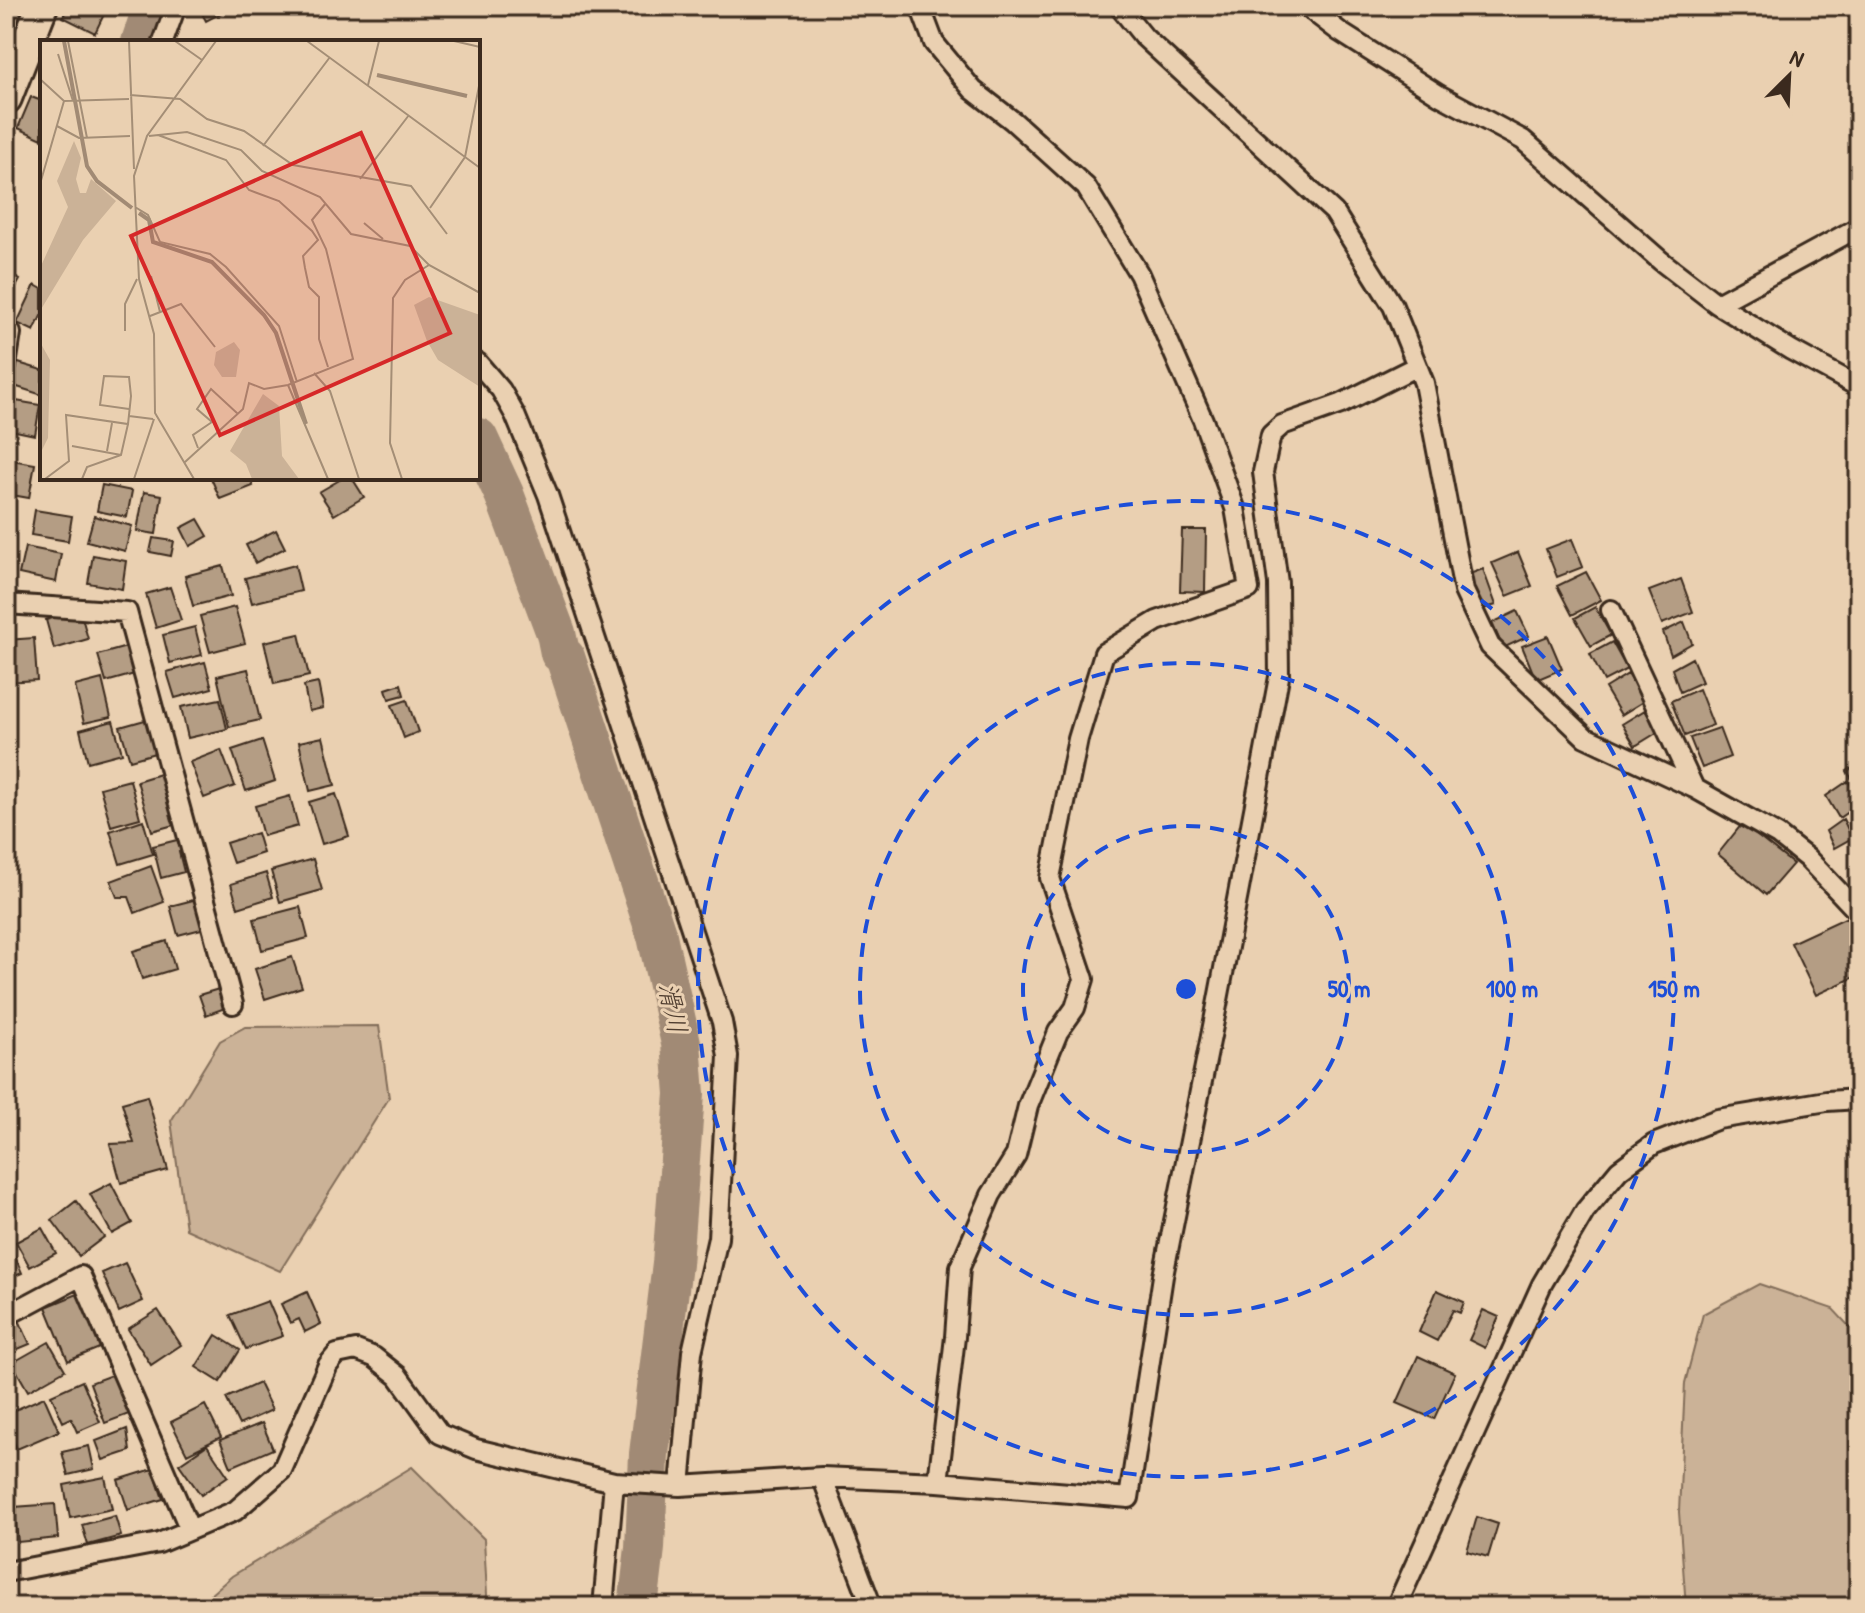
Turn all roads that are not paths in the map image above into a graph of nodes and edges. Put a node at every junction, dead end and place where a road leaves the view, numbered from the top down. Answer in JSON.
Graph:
{"nodes":[{"id":1,"x":42,"y":6,"type":"edge"},
{"id":2,"x":176,"y":6,"type":"edge"},
{"id":3,"x":920,"y":6,"type":"edge"},
{"id":4,"x":1119,"y":6,"type":"edge"},
{"id":5,"x":1306,"y":6,"type":"edge"},
{"id":6,"x":164,"y":40,"type":"edge"},
{"id":7,"x":6,"y":98,"type":"edge"},
{"id":8,"x":1859,"y":227,"type":"edge"},
{"id":9,"x":1717,"y":304,"type":"junction"},
{"id":10,"x":11,"y":333,"type":"dead end"},
{"id":11,"x":480,"y":365,"type":"edge"},
{"id":12,"x":6,"y":366,"type":"edge"},
{"id":13,"x":1417,"y":366,"type":"junction"},
{"id":14,"x":1859,"y":387,"type":"edge"},
{"id":15,"x":6,"y":604,"type":"edge"},
{"id":16,"x":1611,"y":610,"type":"dead end"},
{"id":17,"x":1694,"y":788,"type":"junction"},
{"id":18,"x":1859,"y":913,"type":"edge"},
{"id":19,"x":233,"y":1004,"type":"dead end"},
{"id":20,"x":1859,"y":1099,"type":"edge"},
{"id":21,"x":6,"y":1316,"type":"edge"},
{"id":22,"x":822,"y":1477,"type":"junction"},
{"id":23,"x":615,"y":1482,"type":"junction"},
{"id":24,"x":938,"y":1482,"type":"junction"},
{"id":25,"x":679,"y":1486,"type":"junction"},
{"id":26,"x":190,"y":1530,"type":"junction"},
{"id":27,"x":6,"y":1572,"type":"edge"},
{"id":28,"x":603,"y":1607,"type":"edge"},
{"id":29,"x":872,"y":1607,"type":"edge"},
{"id":30,"x":1396,"y":1607,"type":"edge"}],
"edges":[{"from":1,"to":7,"type":"highway"},
{"from":2,"to":6,"type":"street"},
{"from":3,"to":24,"type":"street"},
{"from":4,"to":13,"type":"street"},
{"from":5,"to":9,"type":"street"},
{"from":8,"to":9,"type":"street"},
{"from":9,"to":14,"type":"street"},
{"from":10,"to":12,"type":"street"},
{"from":11,"to":25,"type":"street"},
{"from":13,"to":17,"type":"street"},
{"from":13,"to":24,"type":"street"},
{"from":15,"to":19,"type":"street"},
{"from":16,"to":17,"type":"street"},
{"from":17,"to":18,"type":"street"},
{"from":20,"to":30,"type":"street"},
{"from":21,"to":26,"type":"street"},
{"from":22,"to":24,"type":"street"},
{"from":22,"to":25,"type":"street"},
{"from":22,"to":29,"type":"street"},
{"from":23,"to":25,"type":"street"},
{"from":23,"to":26,"type":"street"},
{"from":23,"to":28,"type":"street"},
{"from":26,"to":27,"type":"street"}]}
